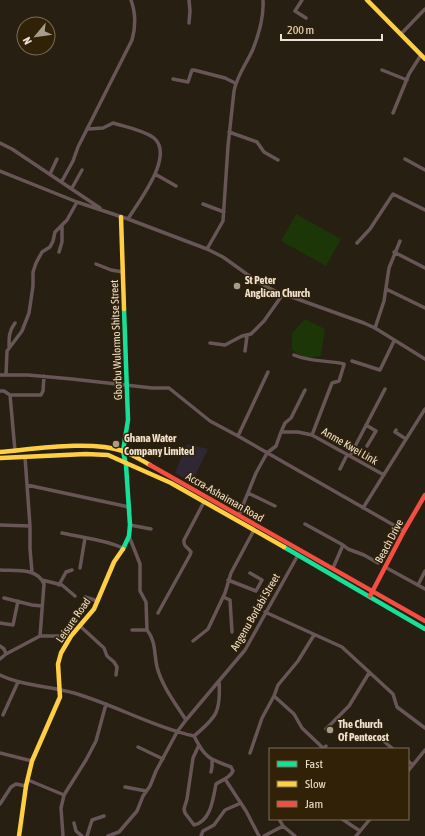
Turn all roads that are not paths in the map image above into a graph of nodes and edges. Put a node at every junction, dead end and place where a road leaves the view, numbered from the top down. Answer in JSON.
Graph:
{"nodes":[{"id":1,"x":131,"y":0,"type":"edge"},
{"id":2,"x":189,"y":0,"type":"edge"},
{"id":3,"x":263,"y":0,"type":"edge"},
{"id":4,"x":302,"y":0,"type":"edge"},
{"id":5,"x":367,"y":0,"type":"edge"},
{"id":6,"x":425,"y":9,"type":"edge"},
{"id":7,"x":306,"y":18,"type":"dead end"},
{"id":8,"x":189,"y":23,"type":"dead end"},
{"id":9,"x":401,"y":34,"type":"junction"},
{"id":10,"x":421,"y":55,"type":"junction"},
{"id":11,"x":425,"y":59,"type":"edge"},
{"id":12,"x":382,"y":70,"type":"dead end"},
{"id":13,"x":173,"y":79,"type":"dead end"},
{"id":14,"x":407,"y":80,"type":"junction"},
{"id":15,"x":235,"y":84,"type":"junction"},
{"id":16,"x":393,"y":113,"type":"dead end"},
{"id":17,"x":88,"y":129,"type":"junction"},
{"id":18,"x":229,"y":132,"type":"junction"},
{"id":19,"x":0,"y":143,"type":"edge"},
{"id":20,"x":58,"y":159,"type":"dead end"},
{"id":21,"x":405,"y":159,"type":"dead end"},
{"id":22,"x":278,"y":160,"type":"dead end"},
{"id":23,"x":82,"y":170,"type":"dead end"},
{"id":24,"x":425,"y":170,"type":"edge"},
{"id":25,"x":0,"y":171,"type":"edge"},
{"id":26,"x":50,"y":174,"type":"junction"},
{"id":27,"x":155,"y":174,"type":"junction"},
{"id":28,"x":62,"y":181,"type":"junction"},
{"id":29,"x":176,"y":186,"type":"dead end"},
{"id":30,"x":72,"y":188,"type":"junction"},
{"id":31,"x":77,"y":202,"type":"junction"},
{"id":32,"x":203,"y":204,"type":"dead end"},
{"id":33,"x":104,"y":210,"type":"junction"},
{"id":34,"x":425,"y":210,"type":"edge"},
{"id":35,"x":224,"y":212,"type":"junction"},
{"id":36,"x":121,"y":217,"type":"junction"},
{"id":37,"x":128,"y":219,"type":"junction"},
{"id":38,"x":62,"y":225,"type":"junction"},
{"id":39,"x":400,"y":241,"type":"dead end"},
{"id":40,"x":357,"y":243,"type":"dead end"},
{"id":41,"x":207,"y":249,"type":"junction"},
{"id":42,"x":59,"y":252,"type":"dead end"},
{"id":43,"x":394,"y":252,"type":"junction"},
{"id":44,"x":96,"y":264,"type":"dead end"},
{"id":45,"x":425,"y":268,"type":"edge"},
{"id":46,"x":123,"y":272,"type":"junction"},
{"id":47,"x":386,"y":289,"type":"junction"},
{"id":48,"x":283,"y":294,"type":"junction"},
{"id":49,"x":425,"y":308,"type":"edge"},
{"id":50,"x":15,"y":323,"type":"dead end"},
{"id":51,"x":375,"y":328,"type":"junction"},
{"id":52,"x":247,"y":336,"type":"junction"},
{"id":53,"x":394,"y":341,"type":"junction"},
{"id":54,"x":210,"y":343,"type":"dead end"},
{"id":55,"x":9,"y":348,"type":"junction"},
{"id":56,"x":245,"y":351,"type":"dead end"},
{"id":57,"x":294,"y":355,"type":"dead end"},
{"id":58,"x":425,"y":359,"type":"edge"},
{"id":59,"x":352,"y":361,"type":"dead end"},
{"id":60,"x":268,"y":372,"type":"dead end"},
{"id":61,"x":0,"y":375,"type":"edge"},
{"id":62,"x":6,"y":375,"type":"junction"},
{"id":63,"x":44,"y":376,"type":"junction"},
{"id":64,"x":126,"y":385,"type":"junction"},
{"id":65,"x":385,"y":389,"type":"dead end"},
{"id":66,"x":0,"y":390,"type":"edge"},
{"id":67,"x":305,"y":390,"type":"dead end"},
{"id":68,"x":10,"y":395,"type":"junction"},
{"id":69,"x":425,"y":409,"type":"edge"},
{"id":70,"x":366,"y":425,"type":"junction"},
{"id":71,"x":396,"y":430,"type":"dead end"},
{"id":72,"x":281,"y":432,"type":"junction"},
{"id":73,"x":312,"y":435,"type":"junction"},
{"id":74,"x":238,"y":436,"type":"junction"},
{"id":75,"x":406,"y":439,"type":"junction"},
{"id":76,"x":367,"y":446,"type":"dead end"},
{"id":77,"x":15,"y":451,"type":"junction"},
{"id":78,"x":123,"y":451,"type":"junction"},
{"id":79,"x":0,"y":452,"type":"edge"},
{"id":80,"x":267,"y":453,"type":"junction"},
{"id":81,"x":349,"y":456,"type":"junction"},
{"id":82,"x":25,"y":457,"type":"junction"},
{"id":83,"x":0,"y":458,"type":"edge"},
{"id":84,"x":126,"y":462,"type":"junction"},
{"id":85,"x":340,"y":469,"type":"dead end"},
{"id":86,"x":384,"y":475,"type":"junction"},
{"id":87,"x":27,"y":485,"type":"junction"},
{"id":88,"x":248,"y":493,"type":"junction"},
{"id":89,"x":425,"y":495,"type":"edge"},
{"id":90,"x":204,"y":502,"type":"junction"},
{"id":91,"x":275,"y":506,"type":"dead end"},
{"id":92,"x":129,"y":507,"type":"junction"},
{"id":93,"x":363,"y":508,"type":"junction"},
{"id":94,"x":239,"y":515,"type":"junction"},
{"id":95,"x":305,"y":524,"type":"dead end"},
{"id":96,"x":0,"y":525,"type":"edge"},
{"id":97,"x":130,"y":525,"type":"junction"},
{"id":98,"x":30,"y":526,"type":"junction"},
{"id":99,"x":150,"y":530,"type":"dead end"},
{"id":100,"x":254,"y":530,"type":"junction"},
{"id":101,"x":404,"y":531,"type":"junction"},
{"id":102,"x":62,"y":533,"type":"dead end"},
{"id":103,"x":129,"y":536,"type":"junction"},
{"id":104,"x":85,"y":538,"type":"junction"},
{"id":105,"x":343,"y":545,"type":"junction"},
{"id":106,"x":123,"y":548,"type":"junction"},
{"id":107,"x":298,"y":555,"type":"junction"},
{"id":108,"x":378,"y":563,"type":"dead end"},
{"id":109,"x":385,"y":567,"type":"junction"},
{"id":110,"x":80,"y":568,"type":"dead end"},
{"id":111,"x":333,"y":568,"type":"junction"},
{"id":112,"x":0,"y":570,"type":"edge"},
{"id":113,"x":72,"y":570,"type":"dead end"},
{"id":114,"x":425,"y":571,"type":"edge"},
{"id":115,"x":32,"y":572,"type":"junction"},
{"id":116,"x":250,"y":573,"type":"dead end"},
{"id":117,"x":42,"y":580,"type":"junction"},
{"id":118,"x":228,"y":580,"type":"junction"},
{"id":119,"x":59,"y":585,"type":"junction"},
{"id":120,"x":418,"y":585,"type":"junction"},
{"id":121,"x":425,"y":589,"type":"edge"},
{"id":122,"x":373,"y":590,"type":"junction"},
{"id":123,"x":75,"y":596,"type":"dead end"},
{"id":124,"x":370,"y":596,"type":"junction"},
{"id":125,"x":85,"y":597,"type":"dead end"},
{"id":126,"x":223,"y":597,"type":"junction"},
{"id":127,"x":4,"y":598,"type":"dead end"},
{"id":128,"x":18,"y":601,"type":"junction"},
{"id":129,"x":98,"y":602,"type":"junction"},
{"id":130,"x":42,"y":606,"type":"junction"},
{"id":131,"x":265,"y":612,"type":"junction"},
{"id":132,"x":158,"y":613,"type":"dead end"},
{"id":133,"x":425,"y":621,"type":"edge"},
{"id":134,"x":0,"y":623,"type":"edge"},
{"id":135,"x":80,"y":626,"type":"junction"},
{"id":136,"x":425,"y":629,"type":"edge"},
{"id":137,"x":132,"y":630,"type":"dead end"},
{"id":138,"x":147,"y":630,"type":"junction"},
{"id":139,"x":232,"y":632,"type":"dead end"},
{"id":140,"x":314,"y":635,"type":"junction"},
{"id":141,"x":40,"y":636,"type":"junction"},
{"id":142,"x":71,"y":636,"type":"junction"},
{"id":143,"x":193,"y":641,"type":"dead end"},
{"id":144,"x":0,"y":646,"type":"edge"},
{"id":145,"x":6,"y":654,"type":"junction"},
{"id":146,"x":0,"y":659,"type":"edge"},
{"id":147,"x":369,"y":674,"type":"junction"},
{"id":148,"x":0,"y":675,"type":"edge"},
{"id":149,"x":116,"y":675,"type":"dead end"},
{"id":150,"x":219,"y":681,"type":"junction"},
{"id":151,"x":18,"y":682,"type":"junction"},
{"id":152,"x":60,"y":690,"type":"junction"},
{"id":153,"x":274,"y":696,"type":"junction"},
{"id":154,"x":106,"y":704,"type":"junction"},
{"id":155,"x":3,"y":715,"type":"dead end"},
{"id":156,"x":186,"y":720,"type":"junction"},
{"id":157,"x":425,"y":728,"type":"edge"},
{"id":158,"x":326,"y":729,"type":"dead end"},
{"id":159,"x":177,"y":732,"type":"junction"},
{"id":160,"x":194,"y":736,"type":"junction"},
{"id":161,"x":380,"y":738,"type":"dead end"},
{"id":162,"x":199,"y":745,"type":"junction"},
{"id":163,"x":326,"y":746,"type":"dead end"},
{"id":164,"x":138,"y":747,"type":"dead end"},
{"id":165,"x":392,"y":748,"type":"edge"},
{"id":166,"x":425,"y":750,"type":"edge"},
{"id":167,"x":0,"y":753,"type":"edge"},
{"id":168,"x":250,"y":754,"type":"dead end"},
{"id":169,"x":163,"y":759,"type":"junction"},
{"id":170,"x":32,"y":760,"type":"junction"},
{"id":171,"x":212,"y":760,"type":"junction"},
{"id":172,"x":409,"y":762,"type":"edge"},
{"id":173,"x":413,"y":765,"type":"junction"},
{"id":174,"x":409,"y":770,"type":"edge"},
{"id":175,"x":211,"y":772,"type":"dead end"},
{"id":176,"x":225,"y":779,"type":"junction"},
{"id":177,"x":28,"y":780,"type":"junction"},
{"id":178,"x":26,"y":786,"type":"junction"},
{"id":179,"x":125,"y":787,"type":"dead end"},
{"id":180,"x":146,"y":791,"type":"junction"},
{"id":181,"x":64,"y":795,"type":"junction"},
{"id":182,"x":241,"y":803,"type":"junction"},
{"id":183,"x":0,"y":804,"type":"edge"},
{"id":184,"x":104,"y":816,"type":"dead end"},
{"id":185,"x":280,"y":820,"type":"edge"},
{"id":186,"x":344,"y":820,"type":"edge"},
{"id":187,"x":369,"y":820,"type":"edge"},
{"id":188,"x":203,"y":821,"type":"junction"},
{"id":189,"x":74,"y":823,"type":"dead end"},
{"id":190,"x":284,"y":826,"type":"junction"},
{"id":191,"x":203,"y":831,"type":"junction"},
{"id":192,"x":360,"y":831,"type":"junction"},
{"id":193,"x":19,"y":836,"type":"edge"},
{"id":194,"x":63,"y":836,"type":"edge"},
{"id":195,"x":82,"y":836,"type":"edge"},
{"id":196,"x":87,"y":836,"type":"edge"},
{"id":197,"x":108,"y":836,"type":"edge"},
{"id":198,"x":201,"y":836,"type":"edge"},
{"id":199,"x":259,"y":836,"type":"edge"},
{"id":200,"x":264,"y":836,"type":"edge"},
{"id":201,"x":295,"y":836,"type":"edge"},
{"id":202,"x":356,"y":836,"type":"edge"}],
"edges":[{"from":1,"to":17,"type":"street"},
{"from":2,"to":8,"type":"street"},
{"from":3,"to":15,"type":"street"},
{"from":4,"to":7,"type":"street"},
{"from":5,"to":9,"type":"main road"},
{"from":6,"to":9,"type":"street"},
{"from":9,"to":10,"type":"main road"},
{"from":10,"to":11,"type":"main road"},
{"from":10,"to":14,"type":"street"},
{"from":12,"to":14,"type":"street"},
{"from":13,"to":15,"type":"street"},
{"from":14,"to":16,"type":"street"},
{"from":15,"to":18,"type":"street"},
{"from":17,"to":27,"type":"street"},
{"from":17,"to":28,"type":"street"},
{"from":18,"to":22,"type":"street"},
{"from":18,"to":35,"type":"street"},
{"from":19,"to":26,"type":"street"},
{"from":20,"to":26,"type":"street"},
{"from":21,"to":24,"type":"street"},
{"from":23,"to":30,"type":"street"},
{"from":25,"to":31,"type":"street"},
{"from":26,"to":28,"type":"street"},
{"from":27,"to":29,"type":"street"},
{"from":27,"to":37,"type":"street"},
{"from":28,"to":30,"type":"street"},
{"from":30,"to":33,"type":"street"},
{"from":31,"to":33,"type":"street"},
{"from":31,"to":38,"type":"street"},
{"from":32,"to":35,"type":"street"},
{"from":33,"to":36,"type":"street"},
{"from":34,"to":40,"type":"street"},
{"from":35,"to":41,"type":"street"},
{"from":36,"to":37,"type":"street"},
{"from":36,"to":46,"type":"main road","name":"Gborbu Wulormo Shitse Street"},
{"from":37,"to":41,"type":"street"},
{"from":38,"to":42,"type":"street"},
{"from":38,"to":55,"type":"street"},
{"from":39,"to":43,"type":"street"},
{"from":41,"to":48,"type":"street"},
{"from":43,"to":45,"type":"street"},
{"from":43,"to":47,"type":"street"},
{"from":44,"to":46,"type":"street"},
{"from":46,"to":64,"type":"main road","name":"Gborbu Wulormo Shitse Street"},
{"from":47,"to":49,"type":"street"},
{"from":47,"to":51,"type":"street"},
{"from":48,"to":51,"type":"street"},
{"from":48,"to":52,"type":"street"},
{"from":50,"to":55,"type":"street"},
{"from":51,"to":53,"type":"street"},
{"from":52,"to":54,"type":"street"},
{"from":52,"to":56,"type":"street"},
{"from":53,"to":58,"type":"street"},
{"from":53,"to":59,"type":"street"},
{"from":55,"to":62,"type":"street"},
{"from":57,"to":73,"type":"street"},
{"from":60,"to":74,"type":"street"},
{"from":61,"to":62,"type":"street"},
{"from":62,"to":63,"type":"street"},
{"from":63,"to":64,"type":"street"},
{"from":63,"to":68,"type":"street"},
{"from":64,"to":74,"type":"street"},
{"from":64,"to":78,"type":"main road","name":"Gborbu Wulormo Shitse Street"},
{"from":65,"to":70,"type":"street"},
{"from":66,"to":68,"type":"street"},
{"from":67,"to":72,"type":"street"},
{"from":68,"to":77,"type":"street"},
{"from":69,"to":75,"type":"street"},
{"from":70,"to":76,"type":"street"},
{"from":70,"to":81,"type":"street"},
{"from":71,"to":75,"type":"street"},
{"from":72,"to":73,"type":"street","name":"Anme Kwei Link"},
{"from":72,"to":80,"type":"street"},
{"from":73,"to":81,"type":"street","name":"Anme Kwei Link"},
{"from":74,"to":80,"type":"street"},
{"from":75,"to":86,"type":"street"},
{"from":77,"to":78,"type":"main road","name":"Accra-Ashaiman Road"},
{"from":77,"to":79,"type":"main road","name":"Accra-Ashaiman Road"},
{"from":78,"to":84,"type":"main road","name":"Gborbu Wulormo Shitse Street"},
{"from":78,"to":94,"type":"main road","name":"Accra-Ashaiman Road"},
{"from":80,"to":88,"type":"street"},
{"from":80,"to":93,"type":"street"},
{"from":81,"to":85,"type":"street"},
{"from":81,"to":86,"type":"street","name":"Anme Kwei Link"},
{"from":82,"to":83,"type":"main road","name":"Accra-Ashaiman Road"},
{"from":82,"to":84,"type":"main road","name":"Accra-Ashaiman Road"},
{"from":82,"to":87,"type":"street"},
{"from":84,"to":90,"type":"main road","name":"Accra-Ashaiman Road"},
{"from":84,"to":92,"type":"main road","name":"Leisure Road"},
{"from":86,"to":93,"type":"street"},
{"from":87,"to":92,"type":"street"},
{"from":87,"to":98,"type":"street"},
{"from":88,"to":91,"type":"street"},
{"from":88,"to":94,"type":"street"},
{"from":89,"to":101,"type":"main road","name":"Beach Drive"},
{"from":90,"to":100,"type":"main road","name":"Accra-Ashaiman Road"},
{"from":90,"to":132,"type":"street"},
{"from":92,"to":97,"type":"main road","name":"Leisure Road"},
{"from":93,"to":101,"type":"street"},
{"from":94,"to":111,"type":"main road","name":"Accra-Ashaiman Road"},
{"from":95,"to":105,"type":"street"},
{"from":96,"to":98,"type":"street"},
{"from":97,"to":99,"type":"street"},
{"from":97,"to":103,"type":"main road","name":"Leisure Road"},
{"from":98,"to":115,"type":"street"},
{"from":100,"to":107,"type":"main road","name":"Accra-Ashaiman Road"},
{"from":100,"to":118,"type":"street"},
{"from":101,"to":109,"type":"main road","name":"Beach Drive"},
{"from":102,"to":104,"type":"street"},
{"from":103,"to":106,"type":"main road","name":"Leisure Road"},
{"from":103,"to":138,"type":"street"},
{"from":104,"to":106,"type":"street"},
{"from":104,"to":110,"type":"street"},
{"from":105,"to":108,"type":"street"},
{"from":105,"to":111,"type":"street"},
{"from":106,"to":129,"type":"main road","name":"Leisure Road"},
{"from":107,"to":124,"type":"main road","name":"Accra-Ashaiman Road"},
{"from":107,"to":131,"type":"street","name":"Angenu Borlabi Street"},
{"from":109,"to":120,"type":"street"},
{"from":109,"to":122,"type":"main road","name":"Beach Drive"},
{"from":111,"to":122,"type":"main road","name":"Accra-Ashaiman Road"},
{"from":112,"to":115,"type":"street"},
{"from":113,"to":119,"type":"street"},
{"from":114,"to":120,"type":"street"},
{"from":115,"to":117,"type":"street"},
{"from":116,"to":118,"type":"street"},
{"from":117,"to":119,"type":"street"},
{"from":117,"to":130,"type":"street"},
{"from":118,"to":126,"type":"street"},
{"from":119,"to":123,"type":"street"},
{"from":120,"to":121,"type":"street"},
{"from":122,"to":124,"type":"main road","name":"Beach Drive"},
{"from":122,"to":133,"type":"main road","name":"Accra-Ashaiman Road"},
{"from":124,"to":136,"type":"main road","name":"Accra-Ashaiman Road"},
{"from":125,"to":129,"type":"street"},
{"from":126,"to":139,"type":"street"},
{"from":126,"to":143,"type":"street"},
{"from":127,"to":128,"type":"street"},
{"from":128,"to":130,"type":"street"},
{"from":128,"to":134,"type":"street"},
{"from":129,"to":135,"type":"main road","name":"Leisure Road"},
{"from":130,"to":141,"type":"street"},
{"from":131,"to":140,"type":"street"},
{"from":131,"to":150,"type":"street","name":"Angenu Borlabi Street"},
{"from":135,"to":142,"type":"main road","name":"Leisure Road"},
{"from":135,"to":149,"type":"street"},
{"from":137,"to":138,"type":"street"},
{"from":138,"to":156,"type":"street"},
{"from":140,"to":147,"type":"street"},
{"from":140,"to":153,"type":"street"},
{"from":141,"to":142,"type":"street"},
{"from":141,"to":145,"type":"street"},
{"from":142,"to":152,"type":"main road","name":"Leisure Road"},
{"from":144,"to":145,"type":"street"},
{"from":145,"to":146,"type":"street"},
{"from":147,"to":157,"type":"street"},
{"from":147,"to":158,"type":"street"},
{"from":148,"to":151,"type":"street"},
{"from":150,"to":156,"type":"street","name":"Angenu Borlabi Street"},
{"from":150,"to":160,"type":"street"},
{"from":151,"to":152,"type":"street"},
{"from":151,"to":155,"type":"street"},
{"from":152,"to":154,"type":"street"},
{"from":152,"to":170,"type":"main road","name":"Leisure Road"},
{"from":153,"to":163,"type":"street"},
{"from":153,"to":168,"type":"street"},
{"from":154,"to":159,"type":"street"},
{"from":154,"to":181,"type":"street"},
{"from":156,"to":159,"type":"street","name":"Angenu Borlabi Street"},
{"from":159,"to":160,"type":"street"},
{"from":159,"to":169,"type":"street","name":"Angenu Borlabi Street"},
{"from":160,"to":162,"type":"street"},
{"from":161,"to":165,"type":"street"},
{"from":162,"to":171,"type":"street"},
{"from":162,"to":188,"type":"street"},
{"from":164,"to":169,"type":"street"},
{"from":166,"to":173,"type":"street"},
{"from":167,"to":170,"type":"street"},
{"from":169,"to":180,"type":"street","name":"Angenu Borlabi Street"},
{"from":170,"to":177,"type":"main road","name":"Leisure Road"},
{"from":171,"to":175,"type":"street"},
{"from":171,"to":176,"type":"street"},
{"from":172,"to":173,"type":"street"},
{"from":173,"to":174,"type":"street"},
{"from":176,"to":182,"type":"street"},
{"from":176,"to":188,"type":"street"},
{"from":177,"to":178,"type":"main road","name":"Leisure Road"},
{"from":177,"to":181,"type":"street"},
{"from":178,"to":183,"type":"street"},
{"from":178,"to":193,"type":"main road","name":"Leisure Road"},
{"from":179,"to":180,"type":"street"},
{"from":180,"to":197,"type":"street","name":"Angenu Borlabi Street"},
{"from":181,"to":194,"type":"street"},
{"from":182,"to":191,"type":"street"},
{"from":182,"to":199,"type":"street"},
{"from":184,"to":196,"type":"street"},
{"from":185,"to":190,"type":"street"},
{"from":186,"to":192,"type":"street"},
{"from":187,"to":192,"type":"street"},
{"from":188,"to":191,"type":"street"},
{"from":189,"to":195,"type":"street"},
{"from":190,"to":200,"type":"street"},
{"from":190,"to":201,"type":"street"},
{"from":191,"to":198,"type":"street"},
{"from":192,"to":202,"type":"street"}]}
